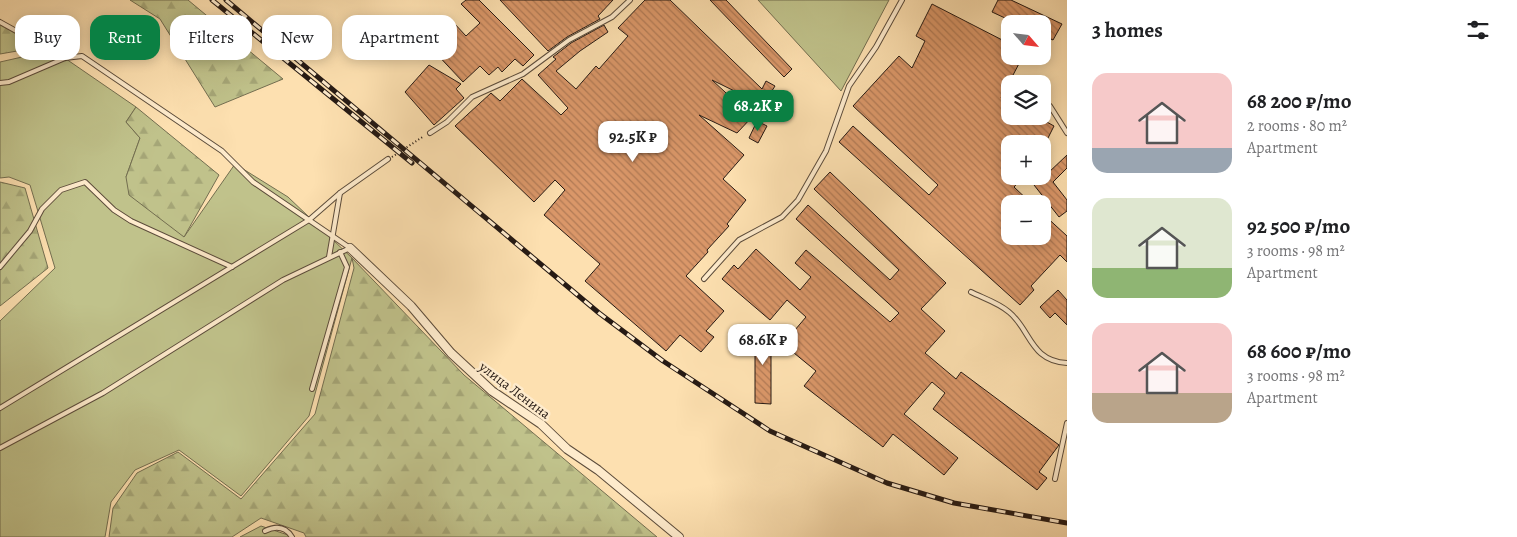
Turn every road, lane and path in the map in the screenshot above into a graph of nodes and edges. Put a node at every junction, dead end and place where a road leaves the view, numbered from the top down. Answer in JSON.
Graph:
{"nodes":[{"id":1,"x":630,"y":0,"type":"edge"},
{"id":2,"x":902,"y":0,"type":"edge"},
{"id":3,"x":0,"y":22,"type":"edge"},
{"id":4,"x":15,"y":30,"type":"edge"},
{"id":5,"x":80,"y":56,"type":"edge"},
{"id":6,"x":60,"y":60,"type":"edge"},
{"id":7,"x":0,"y":83,"type":"edge"},
{"id":8,"x":1051,"y":108,"type":"edge"},
{"id":9,"x":430,"y":133,"type":"joint"},
{"id":10,"x":1067,"y":134,"type":"edge"},
{"id":11,"x":388,"y":160,"type":"joint"},
{"id":12,"x":340,"y":193,"type":"junction"},
{"id":13,"x":309,"y":220,"type":"junction"},
{"id":14,"x":333,"y":236,"type":"junction"},
{"id":15,"x":350,"y":248,"type":"junction"},
{"id":16,"x":340,"y":252,"type":"junction"},
{"id":17,"x":329,"y":257,"type":"junction"},
{"id":18,"x":0,"y":267,"type":"edge"},
{"id":19,"x":232,"y":267,"type":"junction"},
{"id":20,"x":704,"y":279,"type":"dead end"},
{"id":21,"x":971,"y":292,"type":"dead end"},
{"id":22,"x":1067,"y":363,"type":"edge"},
{"id":23,"x":312,"y":389,"type":"dead end"},
{"id":24,"x":0,"y":408,"type":"edge"},
{"id":25,"x":1067,"y":423,"type":"edge"},
{"id":26,"x":0,"y":448,"type":"edge"},
{"id":27,"x":1055,"y":479,"type":"dead end"},
{"id":28,"x":265,"y":531,"type":"dead end"},
{"id":29,"x":292,"y":537,"type":"edge"},
{"id":30,"x":679,"y":537,"type":"edge"}],
"edges":[{"from":1,"to":9,"type":"lane"},
{"from":2,"to":20,"type":"lane"},
{"from":3,"to":4,"type":"lane"},
{"from":5,"to":13,"type":"lane"},
{"from":6,"to":7,"type":"lane"},
{"from":8,"to":10,"type":"lane"},
{"from":9,"to":11,"type":"path"},
{"from":11,"to":12,"type":"lane"},
{"from":12,"to":13,"type":"lane"},
{"from":12,"to":14,"type":"lane"},
{"from":13,"to":14,"type":"lane"},
{"from":13,"to":19,"type":"lane"},
{"from":14,"to":15,"type":"lane"},
{"from":14,"to":17,"type":"lane"},
{"from":15,"to":16,"type":"lane"},
{"from":15,"to":30,"type":"street","name":"улица Ленина"},
{"from":16,"to":17,"type":"lane"},
{"from":16,"to":23,"type":"lane"},
{"from":17,"to":26,"type":"lane"},
{"from":18,"to":19,"type":"lane"},
{"from":19,"to":24,"type":"lane"},
{"from":21,"to":22,"type":"lane"},
{"from":25,"to":27,"type":"lane"},
{"from":28,"to":29,"type":"lane"}]}
